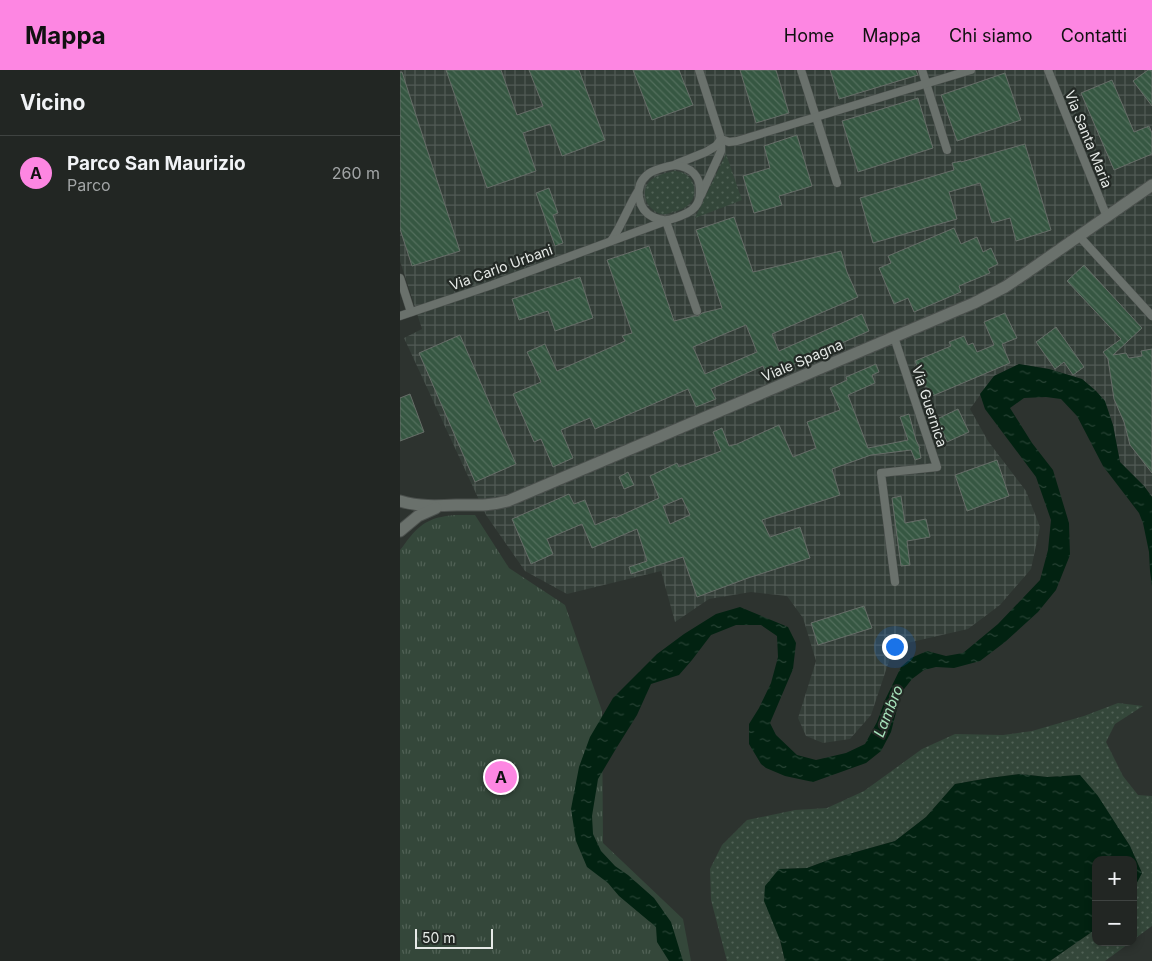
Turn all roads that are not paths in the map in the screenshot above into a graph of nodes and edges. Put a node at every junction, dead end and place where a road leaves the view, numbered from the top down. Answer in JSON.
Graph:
{"nodes":[{"id":1,"x":699,"y":70,"type":"edge"},
{"id":2,"x":801,"y":70,"type":"edge"},
{"id":3,"x":922,"y":70,"type":"edge"},
{"id":4,"x":970,"y":70,"type":"edge"},
{"id":5,"x":1048,"y":70,"type":"edge"},
{"id":6,"x":926,"y":84,"type":"junction"},
{"id":7,"x":816,"y":117,"type":"junction"},
{"id":8,"x":721,"y":139,"type":"junction"},
{"id":9,"x":947,"y":150,"type":"dead end"},
{"id":10,"x":675,"y":164,"type":"junction"},
{"id":11,"x":838,"y":183,"type":"dead end"},
{"id":12,"x":1152,"y":185,"type":"edge"},
{"id":13,"x":639,"y":189,"type":"junction"},
{"id":14,"x":699,"y":200,"type":"junction"},
{"id":15,"x":1108,"y":217,"type":"junction"},
{"id":16,"x":666,"y":221,"type":"junction"},
{"id":17,"x":1079,"y":236,"type":"junction"},
{"id":18,"x":611,"y":241,"type":"junction"},
{"id":19,"x":400,"y":278,"type":"edge"},
{"id":20,"x":697,"y":311,"type":"dead end"},
{"id":21,"x":411,"y":312,"type":"junction"},
{"id":22,"x":400,"y":316,"type":"edge"},
{"id":23,"x":1152,"y":316,"type":"edge"},
{"id":24,"x":894,"y":337,"type":"junction"},
{"id":25,"x":400,"y":501,"type":"edge"},
{"id":26,"x":440,"y":507,"type":"junction"},
{"id":27,"x":400,"y":531,"type":"edge"},
{"id":28,"x":895,"y":582,"type":"dead end"}],
"edges":[{"from":1,"to":8,"type":"street"},
{"from":2,"to":7,"type":"street"},
{"from":3,"to":6,"type":"street"},
{"from":4,"to":6,"type":"street"},
{"from":5,"to":15,"type":"street","name":"Via Santa Maria"},
{"from":6,"to":7,"type":"street"},
{"from":6,"to":9,"type":"street"},
{"from":7,"to":8,"type":"street"},
{"from":7,"to":11,"type":"street"},
{"from":8,"to":10,"type":"street"},
{"from":8,"to":14,"type":"street"},
{"from":10,"to":13,"type":"street"},
{"from":10,"to":14,"type":"street"},
{"from":12,"to":15,"type":"street","name":"Viale Spagna"},
{"from":13,"to":16,"type":"street"},
{"from":13,"to":18,"type":"street"},
{"from":14,"to":16,"type":"street"},
{"from":15,"to":17,"type":"street","name":"Viale Spagna"},
{"from":16,"to":18,"type":"street","name":"Via Carlo Urbani"},
{"from":16,"to":20,"type":"street"},
{"from":17,"to":23,"type":"street"},
{"from":17,"to":24,"type":"street","name":"Viale Spagna"},
{"from":18,"to":21,"type":"street","name":"Via Carlo Urbani"},
{"from":19,"to":21,"type":"street"},
{"from":21,"to":22,"type":"street","name":"Via Carlo Urbani"},
{"from":24,"to":26,"type":"street","name":"Viale Spagna"},
{"from":24,"to":28,"type":"street","name":"Via Guernica"},
{"from":25,"to":26,"type":"street","name":"Viale Spagna"},
{"from":26,"to":27,"type":"street","name":"Viale Spagna"}]}
